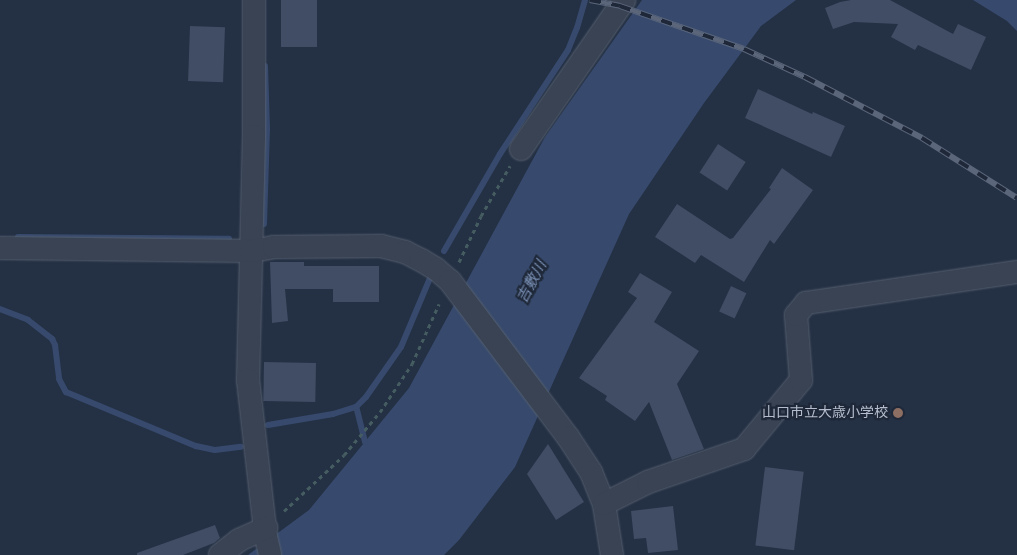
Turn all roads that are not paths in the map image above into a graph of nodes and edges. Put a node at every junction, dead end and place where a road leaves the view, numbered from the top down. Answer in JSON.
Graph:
{"nodes":[{"id":1,"x":254,"y":0,"type":"edge"},
{"id":2,"x":624,"y":0,"type":"edge"},
{"id":3,"x":521,"y":149,"type":"road end"},
{"id":4,"x":0,"y":248,"type":"edge"},
{"id":5,"x":252,"y":251,"type":"junction"},
{"id":6,"x":1017,"y":272,"type":"edge"},
{"id":7,"x":604,"y":504,"type":"junction"},
{"id":8,"x":267,"y":540,"type":"edge"},
{"id":9,"x":220,"y":555,"type":"edge"},
{"id":10,"x":612,"y":555,"type":"edge"}],
"edges":[{"from":1,"to":5,"type":"street"},
{"from":2,"to":3,"type":"street"},
{"from":4,"to":5,"type":"street"},
{"from":5,"to":7,"type":"street"},
{"from":5,"to":8,"type":"street"},
{"from":6,"to":7,"type":"street"},
{"from":7,"to":10,"type":"street"},
{"from":8,"to":9,"type":"street"}]}
